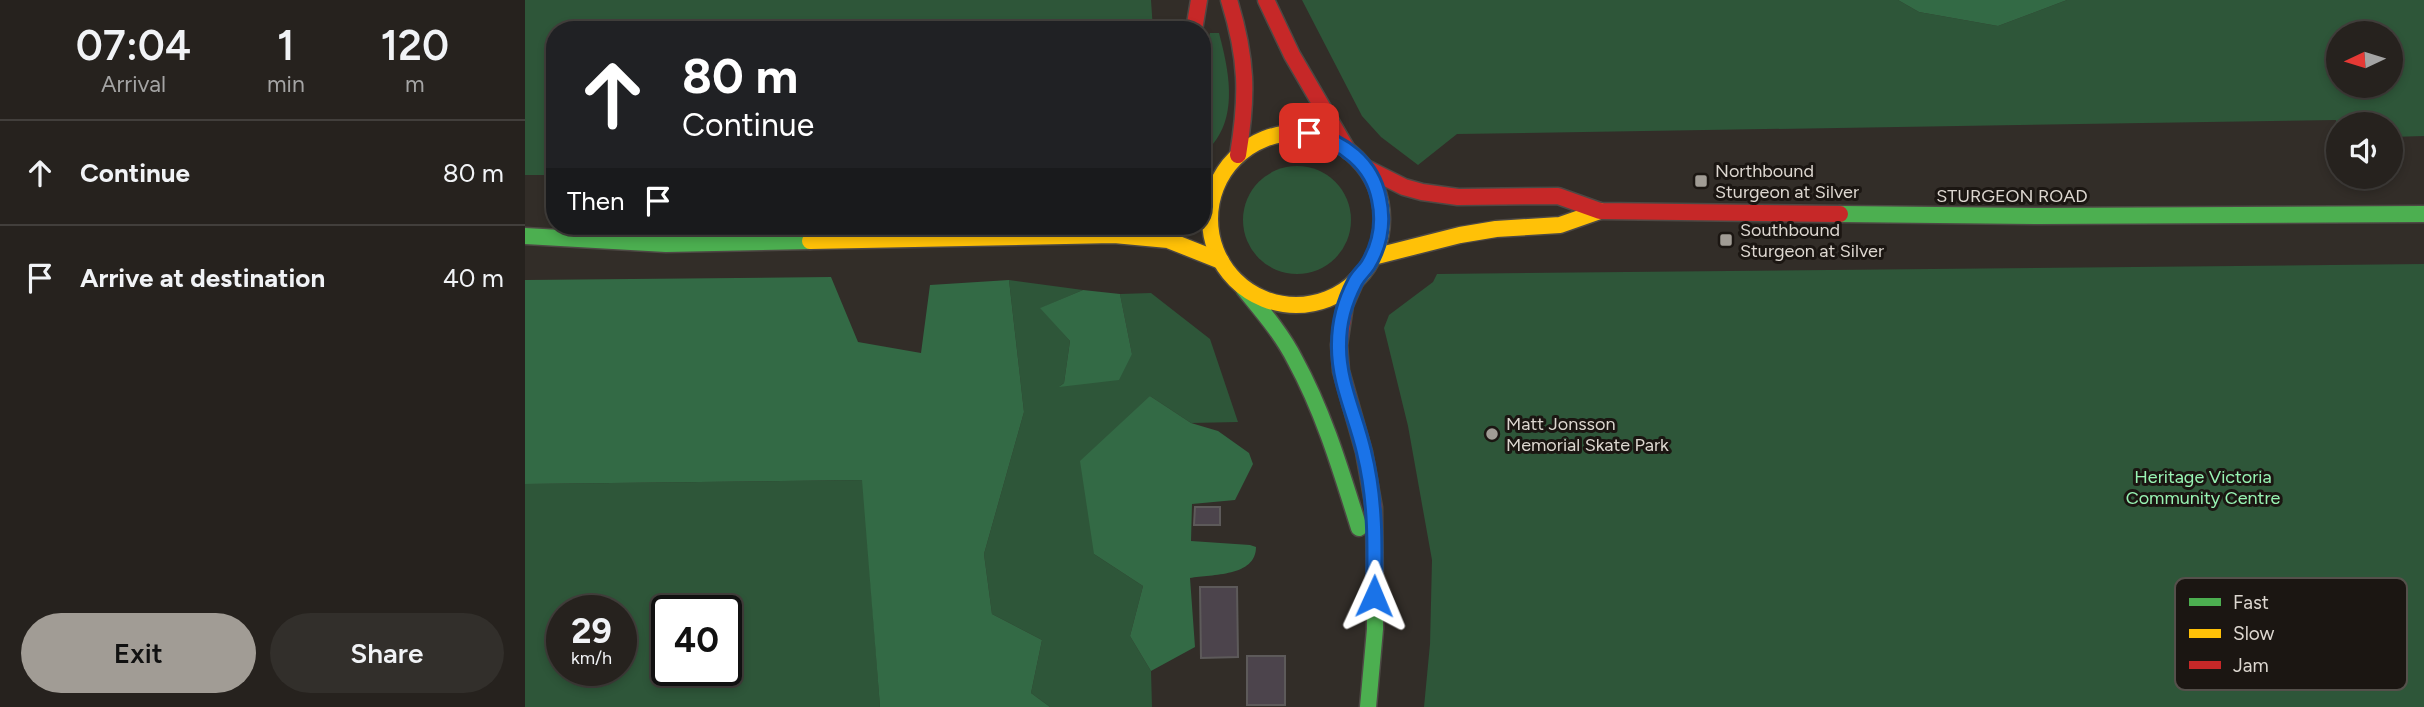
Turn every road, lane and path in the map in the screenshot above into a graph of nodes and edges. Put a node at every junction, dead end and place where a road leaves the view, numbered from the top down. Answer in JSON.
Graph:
{"nodes":[{"id":1,"x":1199,"y":0,"type":"edge"},
{"id":2,"x":1229,"y":0,"type":"edge"},
{"id":3,"x":1266,"y":0,"type":"edge"},
{"id":4,"x":1196,"y":21,"type":"edge"},
{"id":5,"x":1349,"y":151,"type":"junction"},
{"id":6,"x":1232,"y":160,"type":"junction"},
{"id":7,"x":1366,"y":168,"type":"junction"},
{"id":8,"x":1211,"y":171,"type":"edge"},
{"id":9,"x":1211,"y":209,"type":"edge"},
{"id":10,"x":1600,"y":212,"type":"junction"},
{"id":11,"x":2424,"y":214,"type":"edge"},
{"id":12,"x":546,"y":228,"type":"edge"},
{"id":13,"x":525,"y":230,"type":"edge"},
{"id":14,"x":1211,"y":232,"type":"edge"},
{"id":15,"x":525,"y":236,"type":"edge"},
{"id":16,"x":1373,"y":257,"type":"junction"},
{"id":17,"x":1221,"y":261,"type":"junction"},
{"id":18,"x":1356,"y":280,"type":"junction"},
{"id":19,"x":1241,"y":285,"type":"junction"},
{"id":20,"x":1374,"y":596,"type":"junction"},
{"id":21,"x":1367,"y":707,"type":"edge"}],
"edges":[{"from":1,"to":4,"type":"main road"},
{"from":2,"to":6,"type":"main road"},
{"from":3,"to":5,"type":"main road"},
{"from":5,"to":6,"type":"main road"},
{"from":5,"to":7,"type":"main road"},
{"from":6,"to":8,"type":"main road"},
{"from":6,"to":9,"type":"main road"},
{"from":7,"to":10,"type":"main road","name":"STURGEON ROAD"},
{"from":7,"to":16,"type":"main road"},
{"from":10,"to":11,"type":"main road","name":"STURGEON ROAD"},
{"from":10,"to":16,"type":"main road","name":"STURGEON ROAD"},
{"from":12,"to":13,"type":"main road"},
{"from":14,"to":17,"type":"main road"},
{"from":15,"to":17,"type":"main road"},
{"from":16,"to":18,"type":"main road"},
{"from":17,"to":19,"type":"main road"},
{"from":18,"to":19,"type":"main road"},
{"from":18,"to":20,"type":"main road"},
{"from":19,"to":20,"type":"main road"},
{"from":20,"to":21,"type":"main road"}]}
